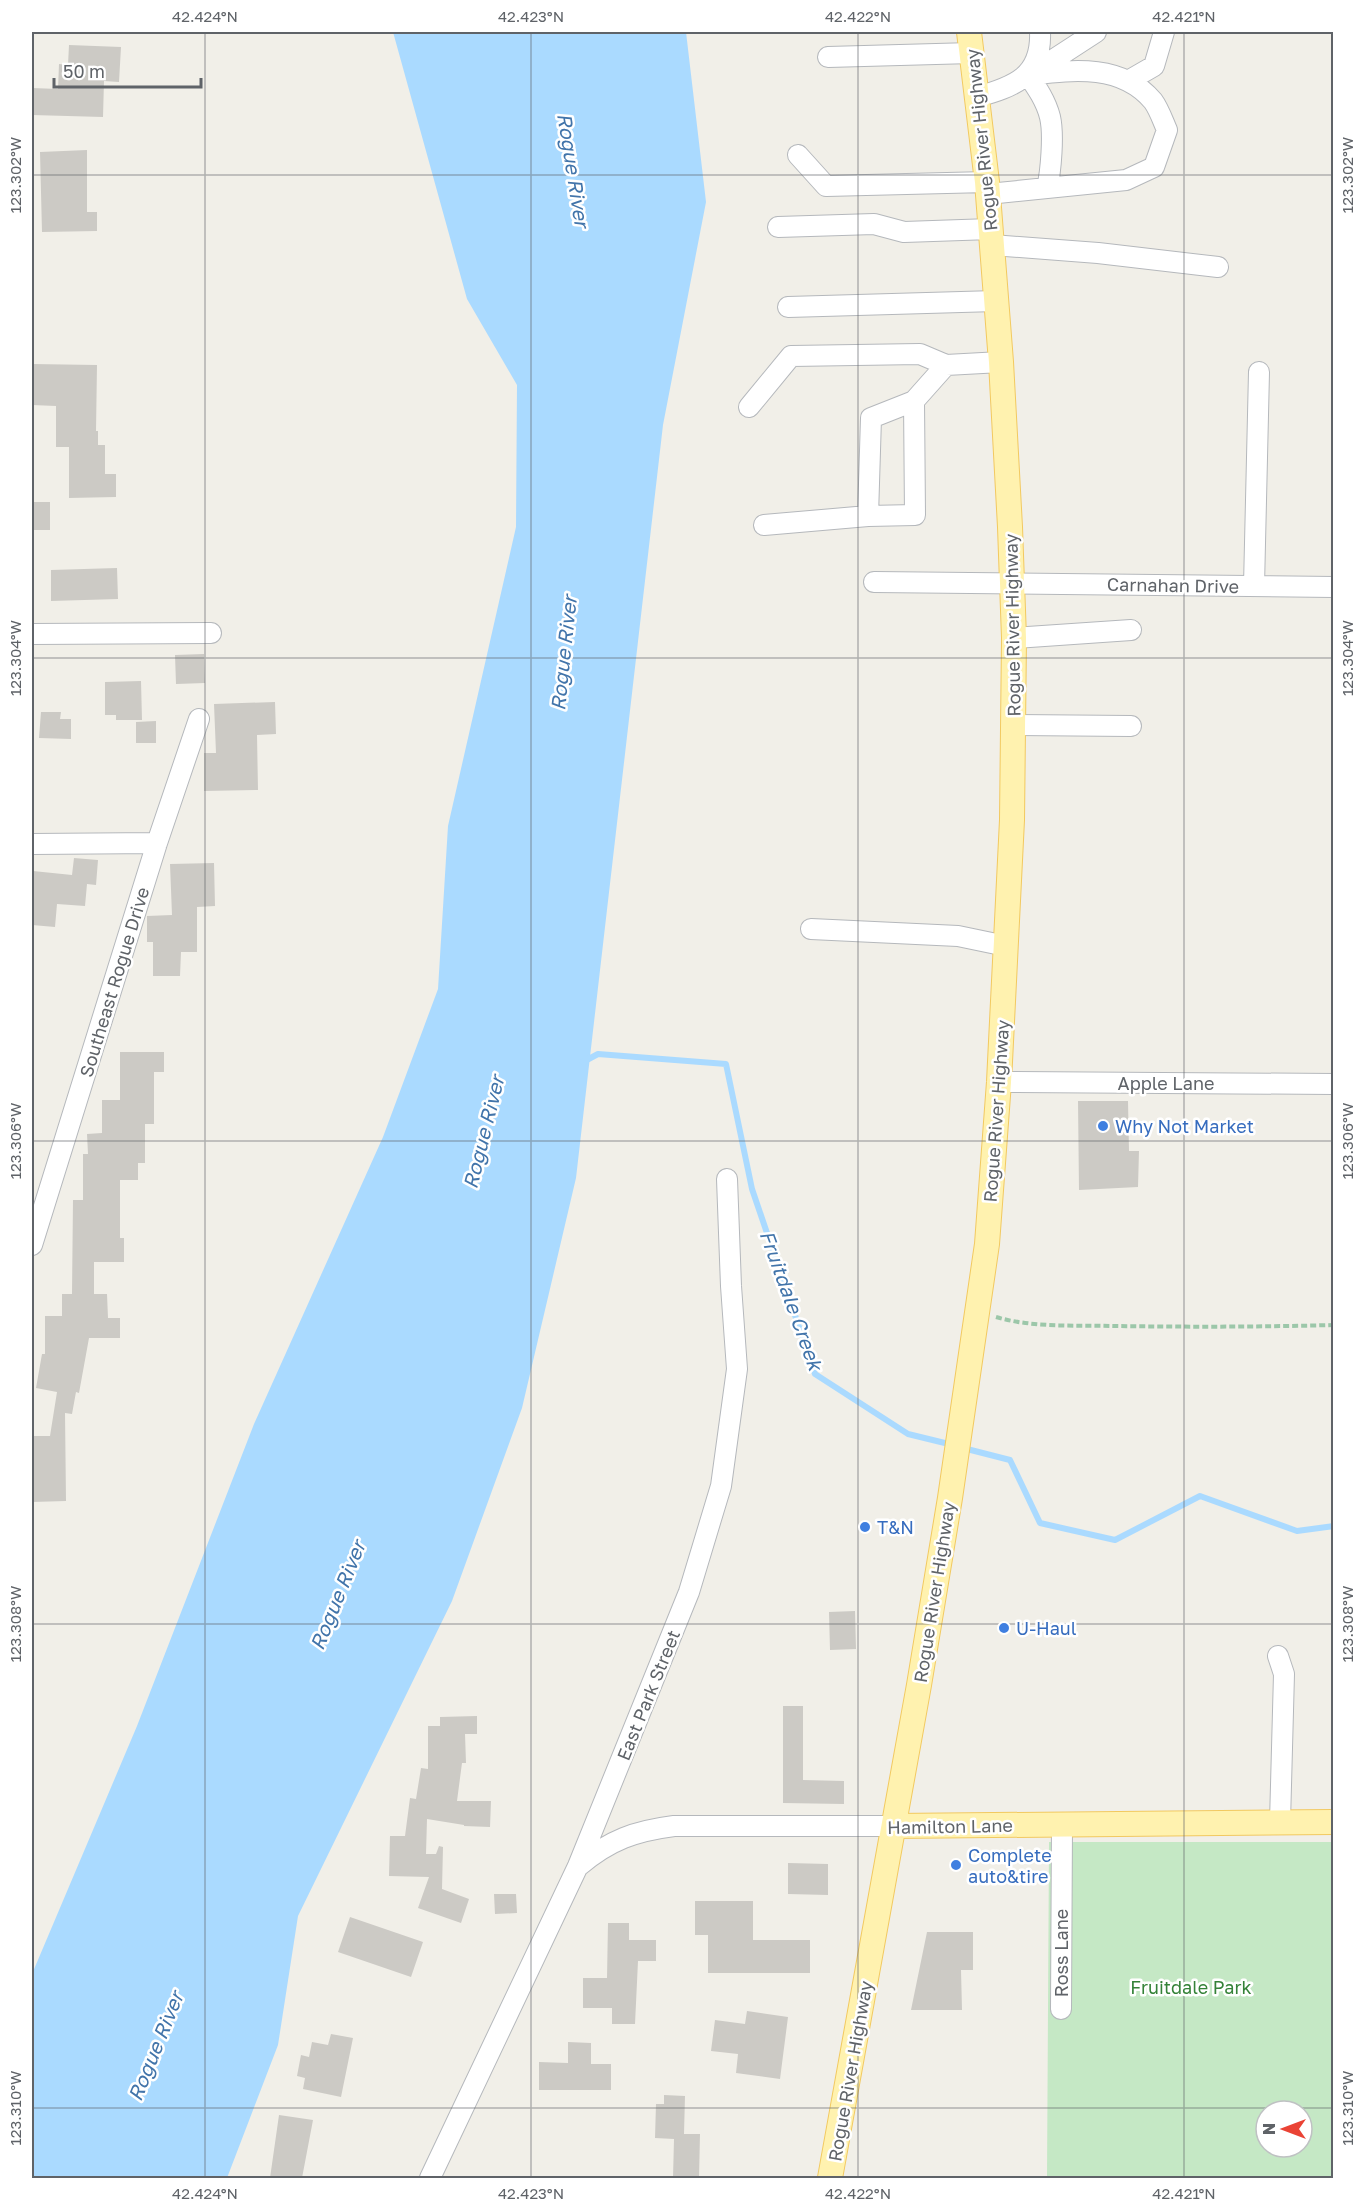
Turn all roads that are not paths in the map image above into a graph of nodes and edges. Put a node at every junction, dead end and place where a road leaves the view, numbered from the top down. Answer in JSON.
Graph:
{"nodes":[{"id":1,"x":1040,"y":32,"type":"edge"},
{"id":2,"x":1096,"y":32,"type":"edge"},
{"id":3,"x":1164,"y":32,"type":"edge"},
{"id":4,"x":971,"y":42,"type":"edge"},
{"id":5,"x":828,"y":57,"type":"dead end"},
{"id":6,"x":1028,"y":75,"type":"junction"},
{"id":7,"x":1128,"y":81,"type":"junction"},
{"id":8,"x":977,"y":97,"type":"junction"},
{"id":9,"x":798,"y":154,"type":"dead end"},
{"id":10,"x":987,"y":188,"type":"junction"},
{"id":11,"x":1047,"y":188,"type":"junction"},
{"id":12,"x":778,"y":227,"type":"dead end"},
{"id":13,"x":991,"y":237,"type":"junction"},
{"id":14,"x":1218,"y":267,"type":"dead end"},
{"id":15,"x":996,"y":301,"type":"junction"},
{"id":16,"x":788,"y":307,"type":"dead end"},
{"id":17,"x":1001,"y":362,"type":"junction"},
{"id":18,"x":946,"y":365,"type":"junction"},
{"id":19,"x":1259,"y":372,"type":"dead end"},
{"id":20,"x":914,"y":401,"type":"junction"},
{"id":21,"x":749,"y":407,"type":"dead end"},
{"id":22,"x":868,"y":516,"type":"junction"},
{"id":23,"x":764,"y":525,"type":"dead end"},
{"id":24,"x":874,"y":582,"type":"dead end"},
{"id":25,"x":1012,"y":583,"type":"junction"},
{"id":26,"x":1254,"y":586,"type":"junction"},
{"id":27,"x":1334,"y":587,"type":"edge"},
{"id":28,"x":1131,"y":630,"type":"dead end"},
{"id":29,"x":211,"y":633,"type":"dead end"},
{"id":30,"x":32,"y":634,"type":"edge"},
{"id":31,"x":1014,"y":638,"type":"junction"},
{"id":32,"x":199,"y":719,"type":"dead end"},
{"id":33,"x":1013,"y":725,"type":"junction"},
{"id":34,"x":1131,"y":726,"type":"dead end"},
{"id":35,"x":157,"y":843,"type":"junction"},
{"id":36,"x":32,"y":844,"type":"edge"},
{"id":37,"x":811,"y":929,"type":"dead end"},
{"id":38,"x":1006,"y":946,"type":"junction"},
{"id":39,"x":999,"y":1082,"type":"junction"},
{"id":40,"x":1334,"y":1084,"type":"edge"},
{"id":41,"x":727,"y":1179,"type":"dead end"},
{"id":42,"x":32,"y":1245,"type":"edge"},
{"id":43,"x":1278,"y":1656,"type":"dead end"},
{"id":44,"x":1280,"y":1822,"type":"junction"},
{"id":45,"x":1334,"y":1822,"type":"edge"},
{"id":46,"x":1062,"y":1825,"type":"junction"},
{"id":47,"x":894,"y":1826,"type":"junction"},
{"id":48,"x":578,"y":1866,"type":"junction"},
{"id":49,"x":1061,"y":2009,"type":"dead end"},
{"id":50,"x":430,"y":2178,"type":"edge"},
{"id":51,"x":830,"y":2178,"type":"edge"}],
"edges":[{"from":1,"to":6,"type":"street"},
{"from":2,"to":6,"type":"street"},
{"from":3,"to":7,"type":"street"},
{"from":4,"to":5,"type":"street"},
{"from":4,"to":8,"type":"main road","name":"Rogue River Highway"},
{"from":6,"to":7,"type":"street"},
{"from":6,"to":8,"type":"street"},
{"from":6,"to":11,"type":"street"},
{"from":7,"to":11,"type":"street"},
{"from":8,"to":10,"type":"main road","name":"Rogue River Highway"},
{"from":9,"to":10,"type":"street"},
{"from":10,"to":11,"type":"street"},
{"from":10,"to":13,"type":"main road","name":"Rogue River Highway"},
{"from":12,"to":13,"type":"street"},
{"from":13,"to":14,"type":"street"},
{"from":13,"to":15,"type":"main road","name":"Rogue River Highway"},
{"from":15,"to":16,"type":"street"},
{"from":15,"to":17,"type":"main road","name":"Rogue River Highway"},
{"from":17,"to":18,"type":"street"},
{"from":17,"to":25,"type":"main road","name":"Rogue River Highway"},
{"from":18,"to":20,"type":"street"},
{"from":18,"to":21,"type":"street"},
{"from":19,"to":26,"type":"street"},
{"from":20,"to":22,"type":"street"},
{"from":20,"to":22,"type":"street"},
{"from":22,"to":23,"type":"street"},
{"from":24,"to":25,"type":"street","name":"Carnahan Drive"},
{"from":25,"to":26,"type":"street","name":"Carnahan Drive"},
{"from":25,"to":31,"type":"main road","name":"Rogue River Highway"},
{"from":26,"to":27,"type":"street","name":"Carnahan Drive"},
{"from":28,"to":31,"type":"street"},
{"from":29,"to":30,"type":"street"},
{"from":31,"to":33,"type":"main road","name":"Rogue River Highway"},
{"from":32,"to":35,"type":"street","name":"Southeast Rogue Drive"},
{"from":33,"to":34,"type":"street"},
{"from":33,"to":38,"type":"main road","name":"Rogue River Highway"},
{"from":35,"to":36,"type":"street"},
{"from":35,"to":42,"type":"street","name":"Southeast Rogue Drive"},
{"from":37,"to":38,"type":"street"},
{"from":38,"to":39,"type":"main road","name":"Rogue River Highway"},
{"from":39,"to":40,"type":"street","name":"Apple Lane"},
{"from":39,"to":47,"type":"main road","name":"Rogue River Highway"},
{"from":41,"to":48,"type":"street","name":"East Park Street"},
{"from":43,"to":44,"type":"street"},
{"from":44,"to":45,"type":"main road","name":"Hamilton Lane"},
{"from":44,"to":46,"type":"main road","name":"Hamilton Lane"},
{"from":46,"to":47,"type":"main road","name":"Hamilton Lane"},
{"from":46,"to":49,"type":"street","name":"Ross Lane"},
{"from":47,"to":48,"type":"street","name":"Hamilton Lane"},
{"from":47,"to":51,"type":"main road","name":"Rogue River Highway"},
{"from":48,"to":50,"type":"street","name":"East Park Street"}]}
